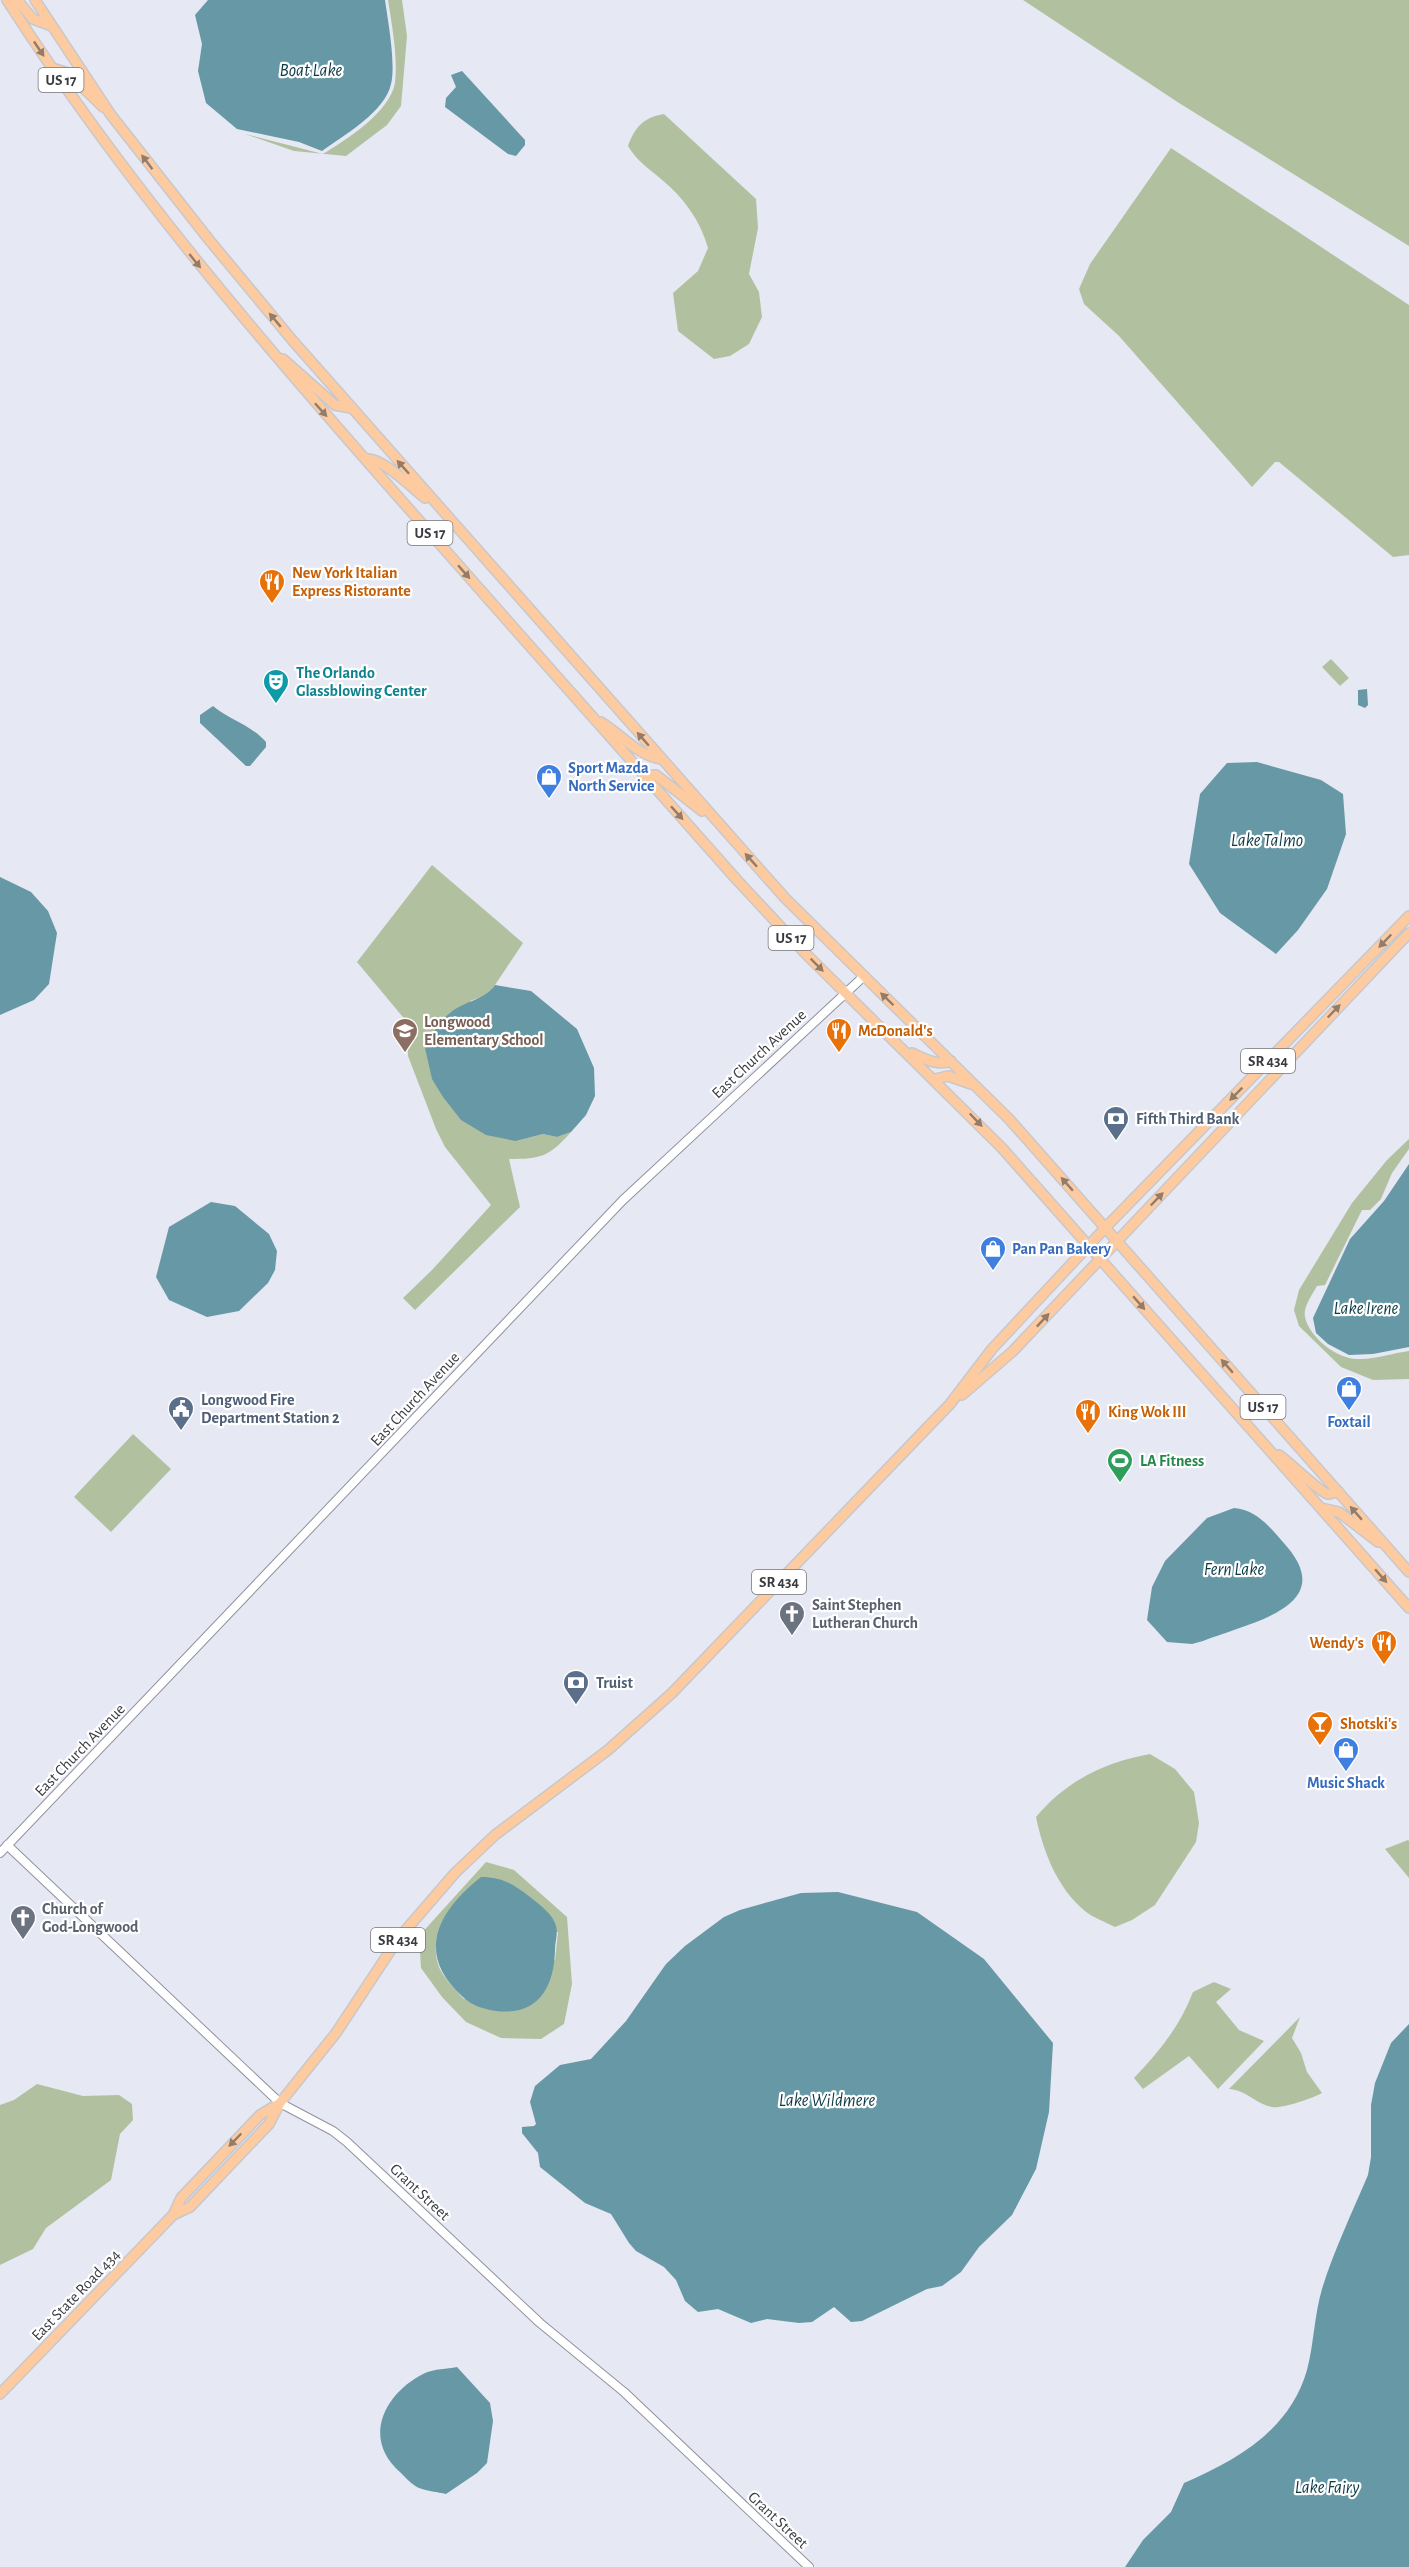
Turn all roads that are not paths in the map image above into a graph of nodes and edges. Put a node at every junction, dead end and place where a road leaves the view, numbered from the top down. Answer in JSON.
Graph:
{"nodes":[{"id":1,"x":7,"y":0,"type":"edge"},
{"id":2,"x":17,"y":0,"type":"edge"},
{"id":3,"x":35,"y":0,"type":"edge"},
{"id":4,"x":52,"y":26,"type":"junction"},
{"id":5,"x":52,"y":68,"type":"junction"},
{"id":6,"x":111,"y":114,"type":"junction"},
{"id":7,"x":269,"y":349,"type":"junction"},
{"id":8,"x":351,"y":408,"type":"junction"},
{"id":9,"x":365,"y":459,"type":"junction"},
{"id":10,"x":444,"y":513,"type":"junction"},
{"id":11,"x":592,"y":716,"type":"junction"},
{"id":12,"x":661,"y":759,"type":"junction"},
{"id":13,"x":644,"y":776,"type":"junction"},
{"id":14,"x":716,"y":821,"type":"junction"},
{"id":15,"x":1409,"y":916,"type":"edge"},
{"id":16,"x":1409,"y":933,"type":"edge"},
{"id":17,"x":863,"y":977,"type":"junction"},
{"id":18,"x":846,"y":993,"type":"junction"},
{"id":19,"x":1321,"y":1008,"type":"junction"},
{"id":20,"x":1315,"y":1031,"type":"junction"},
{"id":21,"x":905,"y":1050,"type":"junction"},
{"id":22,"x":951,"y":1061,"type":"junction"},
{"id":23,"x":935,"y":1079,"type":"junction"},
{"id":24,"x":976,"y":1086,"type":"junction"},
{"id":25,"x":1105,"y":1228,"type":"junction"},
{"id":26,"x":1117,"y":1242,"type":"junction"},
{"id":27,"x":1089,"y":1246,"type":"junction"},
{"id":28,"x":1100,"y":1259,"type":"junction"},
{"id":29,"x":950,"y":1404,"type":"junction"},
{"id":30,"x":1269,"y":1449,"type":"junction"},
{"id":31,"x":1338,"y":1491,"type":"junction"},
{"id":32,"x":1321,"y":1509,"type":"junction"},
{"id":33,"x":1390,"y":1550,"type":"junction"},
{"id":34,"x":1409,"y":1572,"type":"edge"},
{"id":35,"x":1409,"y":1608,"type":"edge"},
{"id":36,"x":7,"y":1845,"type":"junction"},
{"id":37,"x":0,"y":1852,"type":"edge"},
{"id":38,"x":280,"y":2103,"type":"junction"},
{"id":39,"x":0,"y":2394,"type":"edge"},
{"id":40,"x":809,"y":2567,"type":"edge"}],
"edges":[{"from":1,"to":5,"type":"main road","number":"US 17","one_way":true},
{"from":2,"to":4,"type":"main road"},
{"from":3,"to":4,"type":"main road","number":"US 17"},
{"from":4,"to":6,"type":"main road","number":"US 17"},
{"from":5,"to":6,"type":"main road"},
{"from":5,"to":7,"type":"main road","number":"US 17","one_way":true},
{"from":8,"to":6,"type":"main road","number":"US 17","one_way":true},
{"from":7,"to":8,"type":"main road"},
{"from":7,"to":9,"type":"main road","number":"US 17","one_way":true},
{"from":10,"to":8,"type":"main road","number":"US 17","one_way":true},
{"from":9,"to":10,"type":"main road"},
{"from":9,"to":11,"type":"main road","number":"US 17","one_way":true},
{"from":12,"to":10,"type":"main road","number":"US 17","one_way":true},
{"from":11,"to":12,"type":"main road"},
{"from":11,"to":13,"type":"main road","number":"US 17"},
{"from":12,"to":14,"type":"main road","number":"US 17"},
{"from":13,"to":14,"type":"main road"},
{"from":13,"to":18,"type":"main road","number":"US 17","one_way":true},
{"from":17,"to":14,"type":"main road","number":"US 17","one_way":true},
{"from":15,"to":19,"type":"main road","number":"SR 434","one_way":true},
{"from":20,"to":16,"type":"main road","number":"SR 434","one_way":true},
{"from":17,"to":18,"type":"street","name":"East Church Avenue"},
{"from":22,"to":17,"type":"main road","number":"US 17","one_way":true},
{"from":18,"to":21,"type":"main road","number":"US 17"},
{"from":18,"to":36,"type":"street","name":"East Church Avenue"},
{"from":19,"to":20,"type":"main road"},
{"from":19,"to":25,"type":"main road","number":"SR 434","one_way":true},
{"from":26,"to":20,"type":"main road","number":"SR 434","one_way":true},
{"from":21,"to":22,"type":"main road"},
{"from":21,"to":23,"type":"main road","number":"US 17"},
{"from":22,"to":24,"type":"main road","number":"US 17"},
{"from":23,"to":24,"type":"main road"},
{"from":23,"to":27,"type":"main road","number":"US 17","one_way":true},
{"from":25,"to":24,"type":"main road","number":"US 17","one_way":true},
{"from":25,"to":26,"type":"main road","number":"US 17"},
{"from":25,"to":27,"type":"main road","number":"SR 434"},
{"from":26,"to":28,"type":"main road","number":"SR 434"},
{"from":31,"to":26,"type":"main road","number":"US 17","one_way":true},
{"from":27,"to":28,"type":"main road","number":"US 17"},
{"from":27,"to":29,"type":"main road","number":"SR 434"},
{"from":29,"to":28,"type":"main road","number":"SR 434","one_way":true},
{"from":28,"to":30,"type":"main road","number":"US 17","one_way":true},
{"from":29,"to":38,"type":"main road","number":"SR 434"},
{"from":30,"to":31,"type":"main road"},
{"from":30,"to":32,"type":"main road","number":"US 17"},
{"from":33,"to":31,"type":"main road","number":"US 17","one_way":true},
{"from":32,"to":33,"type":"main road"},
{"from":32,"to":35,"type":"main road","number":"US 17","one_way":true},
{"from":33,"to":34,"type":"main road","number":"US 17"},
{"from":36,"to":37,"type":"street","name":"East Church Avenue"},
{"from":36,"to":38,"type":"street","name":"Grant Street"},
{"from":38,"to":39,"type":"main road","name":"East State Road 434","number":"SR 434"},
{"from":38,"to":40,"type":"street","name":"Grant Street"}]}
